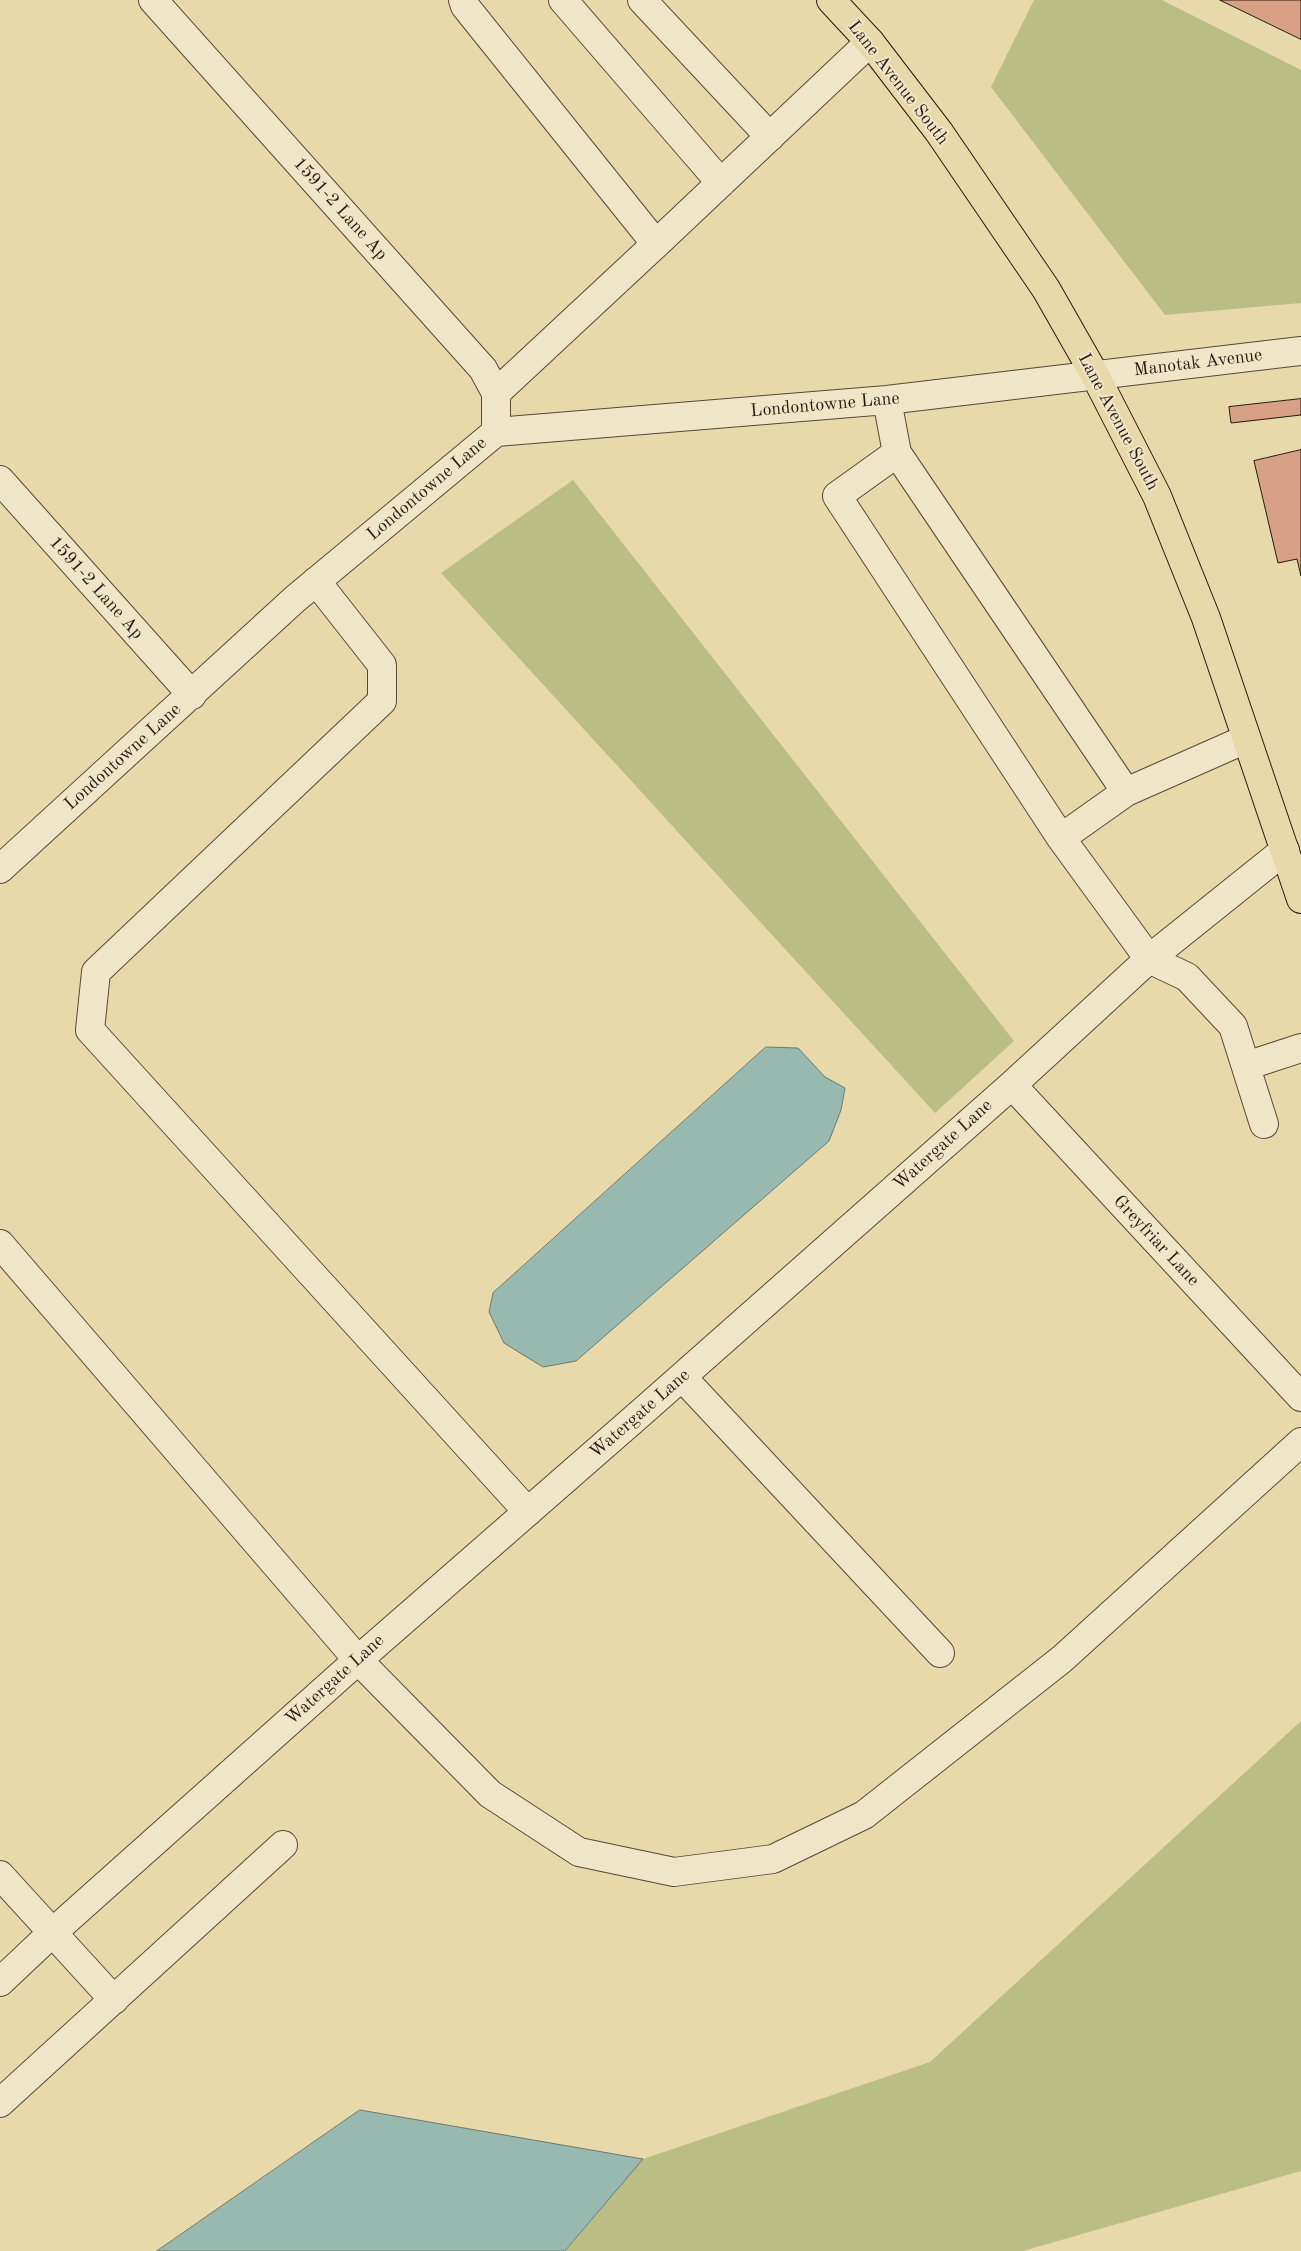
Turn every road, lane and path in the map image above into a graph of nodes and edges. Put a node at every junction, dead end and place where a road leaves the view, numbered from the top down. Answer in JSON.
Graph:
{"nodes":[{"id":1,"x":153,"y":0,"type":"edge"},
{"id":2,"x":463,"y":0,"type":"edge"},
{"id":3,"x":563,"y":0,"type":"edge"},
{"id":4,"x":642,"y":0,"type":"edge"},
{"id":5,"x":831,"y":0,"type":"edge"},
{"id":6,"x":870,"y":42,"type":"junction"},
{"id":7,"x":770,"y":137,"type":"junction"},
{"id":8,"x":721,"y":184,"type":"junction"},
{"id":9,"x":656,"y":244,"type":"junction"},
{"id":10,"x":1301,"y":351,"type":"edge"},
{"id":11,"x":1095,"y":375,"type":"junction"},
{"id":12,"x":496,"y":393,"type":"junction"},
{"id":13,"x":887,"y":400,"type":"junction"},
{"id":14,"x":496,"y":432,"type":"junction"},
{"id":15,"x":897,"y":453,"type":"junction"},
{"id":16,"x":0,"y":480,"type":"edge"},
{"id":17,"x":316,"y":581,"type":"junction"},
{"id":18,"x":192,"y":695,"type":"junction"},
{"id":19,"x":1246,"y":739,"type":"junction"},
{"id":20,"x":1126,"y":792,"type":"junction"},
{"id":21,"x":1060,"y":838,"type":"junction"},
{"id":22,"x":1285,"y":850,"type":"junction"},
{"id":23,"x":0,"y":869,"type":"edge"},
{"id":24,"x":1301,"y":899,"type":"edge"},
{"id":25,"x":1149,"y":959,"type":"junction"},
{"id":26,"x":1301,"y":1048,"type":"edge"},
{"id":27,"x":1246,"y":1066,"type":"junction"},
{"id":28,"x":1012,"y":1085,"type":"junction"},
{"id":29,"x":1264,"y":1124,"type":"dead end"},
{"id":30,"x":0,"y":1244,"type":"edge"},
{"id":31,"x":682,"y":1377,"type":"junction"},
{"id":32,"x":1301,"y":1397,"type":"edge"},
{"id":33,"x":1301,"y":1442,"type":"edge"},
{"id":34,"x":528,"y":1512,"type":"junction"},
{"id":35,"x":940,"y":1653,"type":"dead end"},
{"id":36,"x":358,"y":1660,"type":"junction"},
{"id":37,"x":283,"y":1845,"type":"dead end"},
{"id":38,"x":0,"y":1875,"type":"edge"},
{"id":39,"x":52,"y":1933,"type":"junction"},
{"id":40,"x":0,"y":1982,"type":"edge"},
{"id":41,"x":114,"y":2000,"type":"junction"},
{"id":42,"x":0,"y":2103,"type":"edge"}],
"edges":[{"from":1,"to":12,"type":"street","name":"1591-2 Lane Ap"},
{"from":2,"to":9,"type":"street"},
{"from":3,"to":8,"type":"street"},
{"from":4,"to":7,"type":"street"},
{"from":5,"to":6,"type":"main road","name":"Lane Avenue South"},
{"from":6,"to":7,"type":"street"},
{"from":6,"to":11,"type":"main road","name":"Lane Avenue South"},
{"from":7,"to":8,"type":"street"},
{"from":8,"to":9,"type":"street"},
{"from":9,"to":12,"type":"street"},
{"from":10,"to":11,"type":"street","name":"Manotak Avenue"},
{"from":11,"to":13,"type":"street","name":"Londontowne Lane"},
{"from":11,"to":19,"type":"main road","name":"Lane Avenue South"},
{"from":12,"to":14,"type":"street"},
{"from":13,"to":14,"type":"street","name":"Londontowne Lane"},
{"from":13,"to":15,"type":"street"},
{"from":14,"to":17,"type":"street","name":"Londontowne Lane"},
{"from":15,"to":20,"type":"street"},
{"from":15,"to":21,"type":"street"},
{"from":16,"to":18,"type":"street","name":"1591-2 Lane Ap"},
{"from":17,"to":18,"type":"street","name":"Londontowne Lane"},
{"from":17,"to":34,"type":"street"},
{"from":18,"to":23,"type":"street","name":"Londontowne Lane"},
{"from":19,"to":20,"type":"street"},
{"from":19,"to":22,"type":"main road","name":"Lane Avenue South"},
{"from":20,"to":21,"type":"street"},
{"from":21,"to":25,"type":"street"},
{"from":22,"to":24,"type":"main road","name":"Lane Avenue South"},
{"from":22,"to":25,"type":"street","name":"Watergate Lane"},
{"from":25,"to":27,"type":"street"},
{"from":25,"to":28,"type":"street","name":"Watergate Lane"},
{"from":26,"to":27,"type":"street"},
{"from":27,"to":29,"type":"street"},
{"from":28,"to":31,"type":"street","name":"Watergate Lane"},
{"from":28,"to":32,"type":"street","name":"Greyfriar Lane"},
{"from":30,"to":36,"type":"street"},
{"from":31,"to":34,"type":"street","name":"Watergate Lane"},
{"from":31,"to":35,"type":"street"},
{"from":33,"to":36,"type":"street"},
{"from":34,"to":36,"type":"street","name":"Watergate Lane"},
{"from":36,"to":39,"type":"street","name":"Watergate Lane"},
{"from":37,"to":41,"type":"street"},
{"from":38,"to":39,"type":"street"},
{"from":39,"to":40,"type":"street","name":"Watergate Lane"},
{"from":39,"to":41,"type":"street"},
{"from":41,"to":42,"type":"street"}]}
